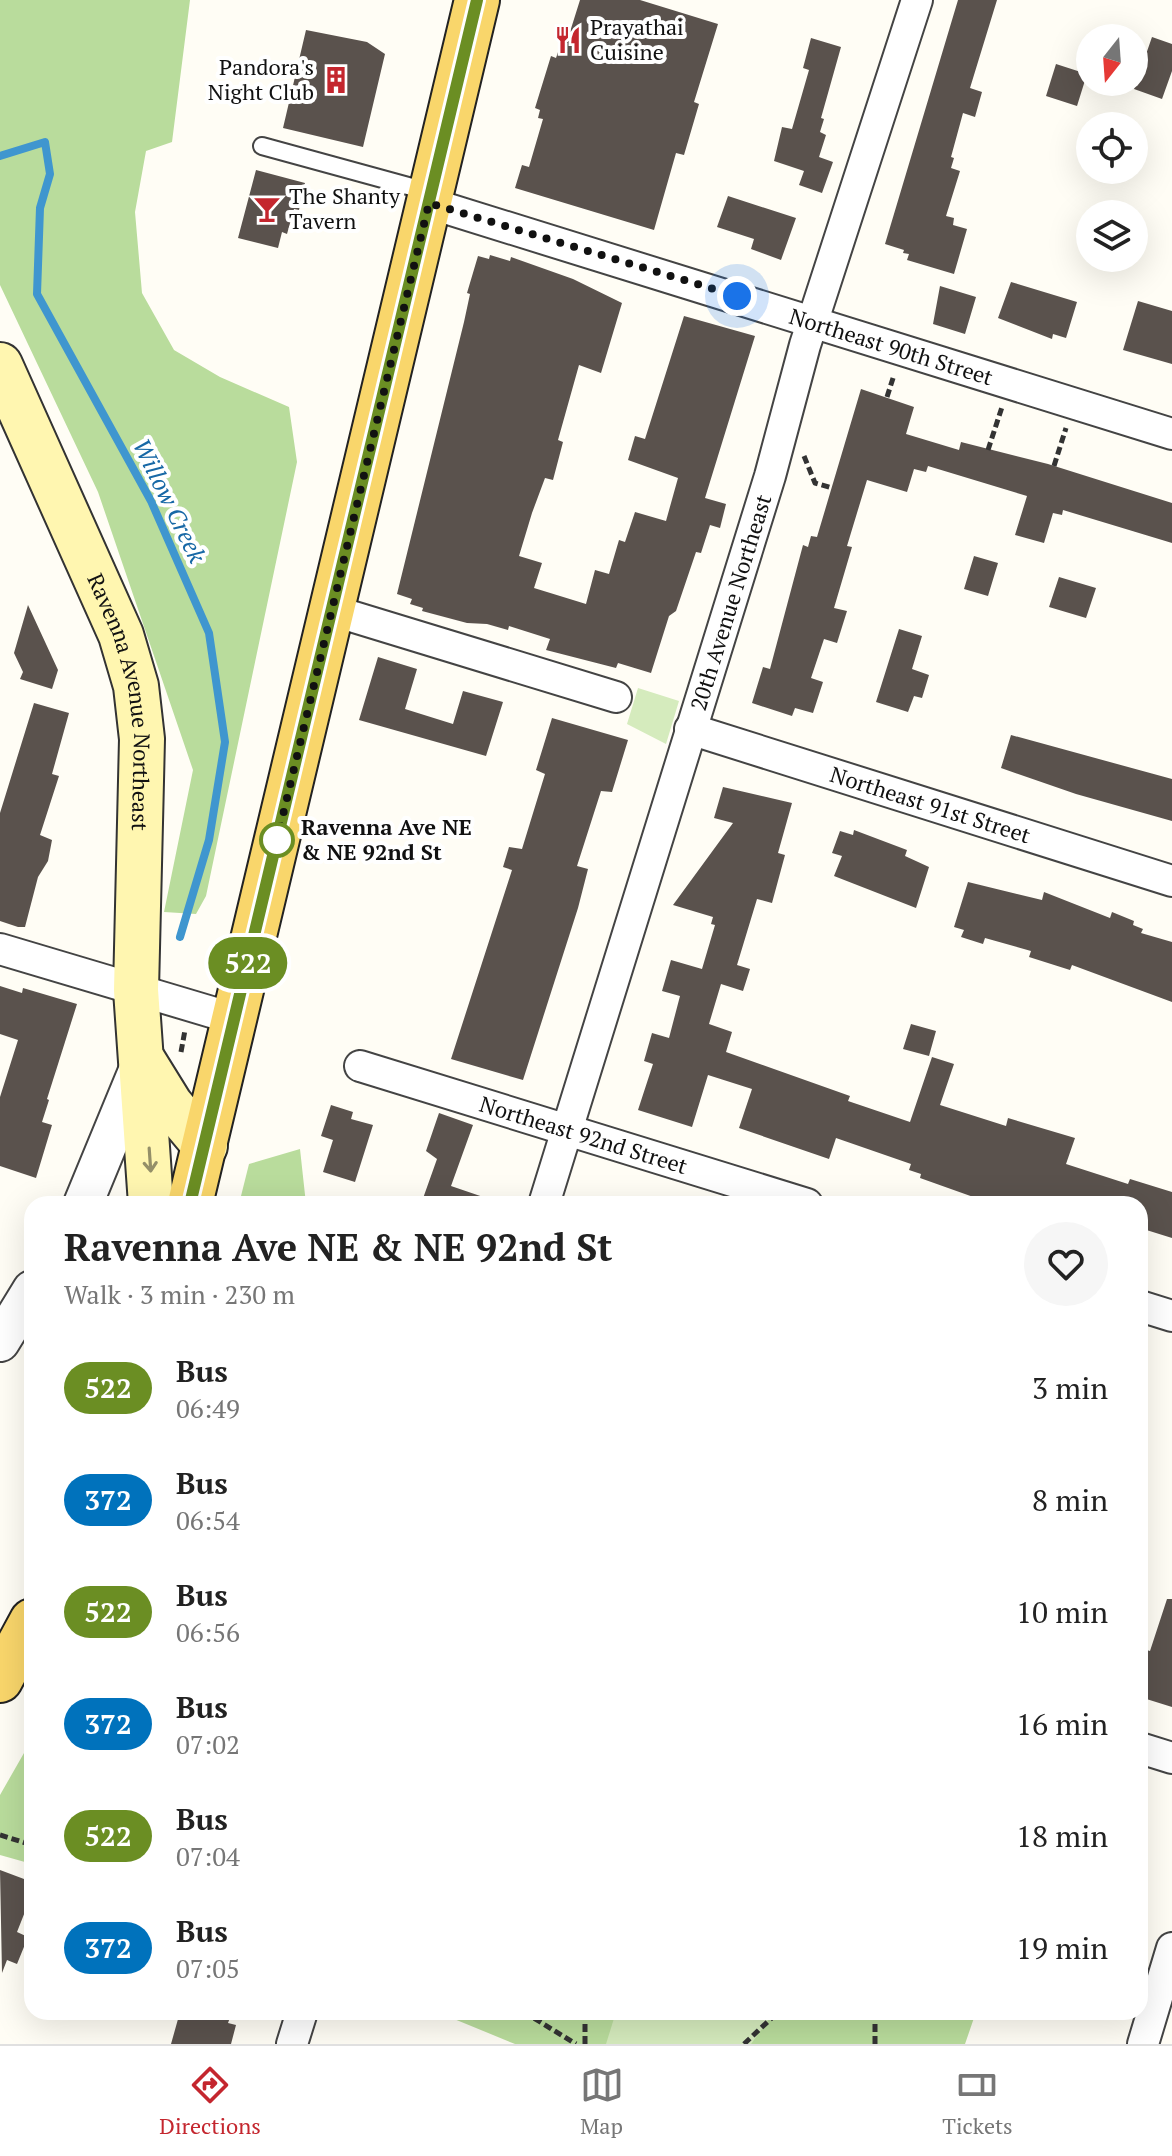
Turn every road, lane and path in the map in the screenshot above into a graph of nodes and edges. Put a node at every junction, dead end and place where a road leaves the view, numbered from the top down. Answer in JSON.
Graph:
{"nodes":[{"id":1,"x":477,"y":0,"type":"edge"},
{"id":2,"x":917,"y":0,"type":"edge"},
{"id":3,"x":262,"y":146,"type":"dead end"},
{"id":4,"x":430,"y":198,"type":"junction"},
{"id":5,"x":813,"y":320,"type":"junction"},
{"id":6,"x":0,"y":365,"type":"edge"},
{"id":7,"x":893,"y":377,"type":"dead end"},
{"id":8,"x":887,"y":397,"type":"dead end"},
{"id":9,"x":1001,"y":408,"type":"dead end"},
{"id":10,"x":1069,"y":416,"type":"dead end"},
{"id":11,"x":1172,"y":434,"type":"edge"},
{"id":12,"x":801,"y":446,"type":"dead end"},
{"id":13,"x":988,"y":450,"type":"dead end"},
{"id":14,"x":1054,"y":466,"type":"dead end"},
{"id":15,"x":832,"y":488,"type":"dead end"},
{"id":16,"x":331,"y":610,"type":"junction"},
{"id":17,"x":616,"y":697,"type":"dead end"},
{"id":18,"x":690,"y":729,"type":"junction"},
{"id":19,"x":1172,"y":881,"type":"edge"},
{"id":20,"x":0,"y":949,"type":"edge"},
{"id":21,"x":136,"y":990,"type":"junction"},
{"id":22,"x":235,"y":1019,"type":"junction"},
{"id":23,"x":143,"y":1060,"type":"junction"},
{"id":24,"x":360,"y":1066,"type":"dead end"},
{"id":25,"x":568,"y":1130,"type":"junction"},
{"id":26,"x":205,"y":1146,"type":"junction"},
{"id":27,"x":86,"y":1196,"type":"edge"},
{"id":28,"x":151,"y":1196,"type":"edge"},
{"id":29,"x":192,"y":1196,"type":"edge"},
{"id":30,"x":547,"y":1196,"type":"edge"},
{"id":31,"x":781,"y":1196,"type":"edge"},
{"id":32,"x":24,"y":1303,"type":"edge"},
{"id":33,"x":1148,"y":1308,"type":"edge"},
{"id":34,"x":1172,"y":1316,"type":"edge"},
{"id":35,"x":0,"y":1342,"type":"edge"},
{"id":36,"x":24,"y":1636,"type":"edge"},
{"id":37,"x":0,"y":1680,"type":"edge"},
{"id":38,"x":1148,"y":1750,"type":"edge"},
{"id":39,"x":1172,"y":1758,"type":"edge"},
{"id":40,"x":0,"y":1835,"type":"edge"},
{"id":41,"x":24,"y":1842,"type":"edge"},
{"id":42,"x":1172,"y":1948,"type":"edge"},
{"id":43,"x":300,"y":2020,"type":"edge"},
{"id":44,"x":537,"y":2020,"type":"edge"},
{"id":45,"x":585,"y":2020,"type":"edge"},
{"id":46,"x":770,"y":2020,"type":"edge"},
{"id":47,"x":875,"y":2020,"type":"edge"},
{"id":48,"x":292,"y":2044,"type":"edge"},
{"id":49,"x":576,"y":2044,"type":"edge"},
{"id":50,"x":585,"y":2044,"type":"edge"},
{"id":51,"x":744,"y":2044,"type":"edge"},
{"id":52,"x":875,"y":2044,"type":"edge"},
{"id":53,"x":1143,"y":2044,"type":"edge"}],
"edges":[{"from":1,"to":4,"type":"main road"},
{"from":2,"to":5,"type":"street","name":"20th Avenue Northeast"},
{"from":3,"to":4,"type":"lane","name":"Northeast 90th Street"},
{"from":4,"to":5,"type":"street","name":"Northeast 90th Street"},
{"from":4,"to":16,"type":"main road"},
{"from":5,"to":11,"type":"street","name":"Northeast 90th Street"},
{"from":5,"to":18,"type":"street","name":"20th Avenue Northeast"},
{"from":6,"to":21,"type":"main road","name":"Ravenna Avenue Northeast"},
{"from":7,"to":8,"type":"path"},
{"from":9,"to":13,"type":"path"},
{"from":10,"to":14,"type":"path"},
{"from":12,"to":15,"type":"path"},
{"from":16,"to":17,"type":"street"},
{"from":16,"to":22,"type":"main road"},
{"from":18,"to":19,"type":"street","name":"Northeast 91st Street"},
{"from":18,"to":25,"type":"street","name":"20th Avenue Northeast"},
{"from":20,"to":21,"type":"street"},
{"from":21,"to":22,"type":"street"},
{"from":21,"to":23,"type":"main road","name":"Ravenna Avenue Northeast"},
{"from":22,"to":26,"type":"main road"},
{"from":23,"to":26,"type":"main road","name":"Ravenna Avenue Northeast"},
{"from":23,"to":27,"type":"street","name":"Ravenna Avenue Northeast"},
{"from":23,"to":28,"type":"main road","name":"Ravenna Avenue Northeast","one_way":true},
{"from":24,"to":25,"type":"street","name":"Northeast 92nd Street"},
{"from":25,"to":30,"type":"street","name":"20th Avenue Northeast"},
{"from":25,"to":31,"type":"street","name":"Northeast 92nd Street"},
{"from":26,"to":29,"type":"main road"},
{"from":32,"to":35,"type":"street"},
{"from":33,"to":34,"type":"street"},
{"from":36,"to":37,"type":"main road"},
{"from":38,"to":39,"type":"street"},
{"from":40,"to":41,"type":"path"},
{"from":42,"to":53,"type":"street"},
{"from":43,"to":48,"type":"street"},
{"from":44,"to":49,"type":"path"},
{"from":45,"to":50,"type":"path"},
{"from":46,"to":51,"type":"path"},
{"from":47,"to":52,"type":"path"}]}
